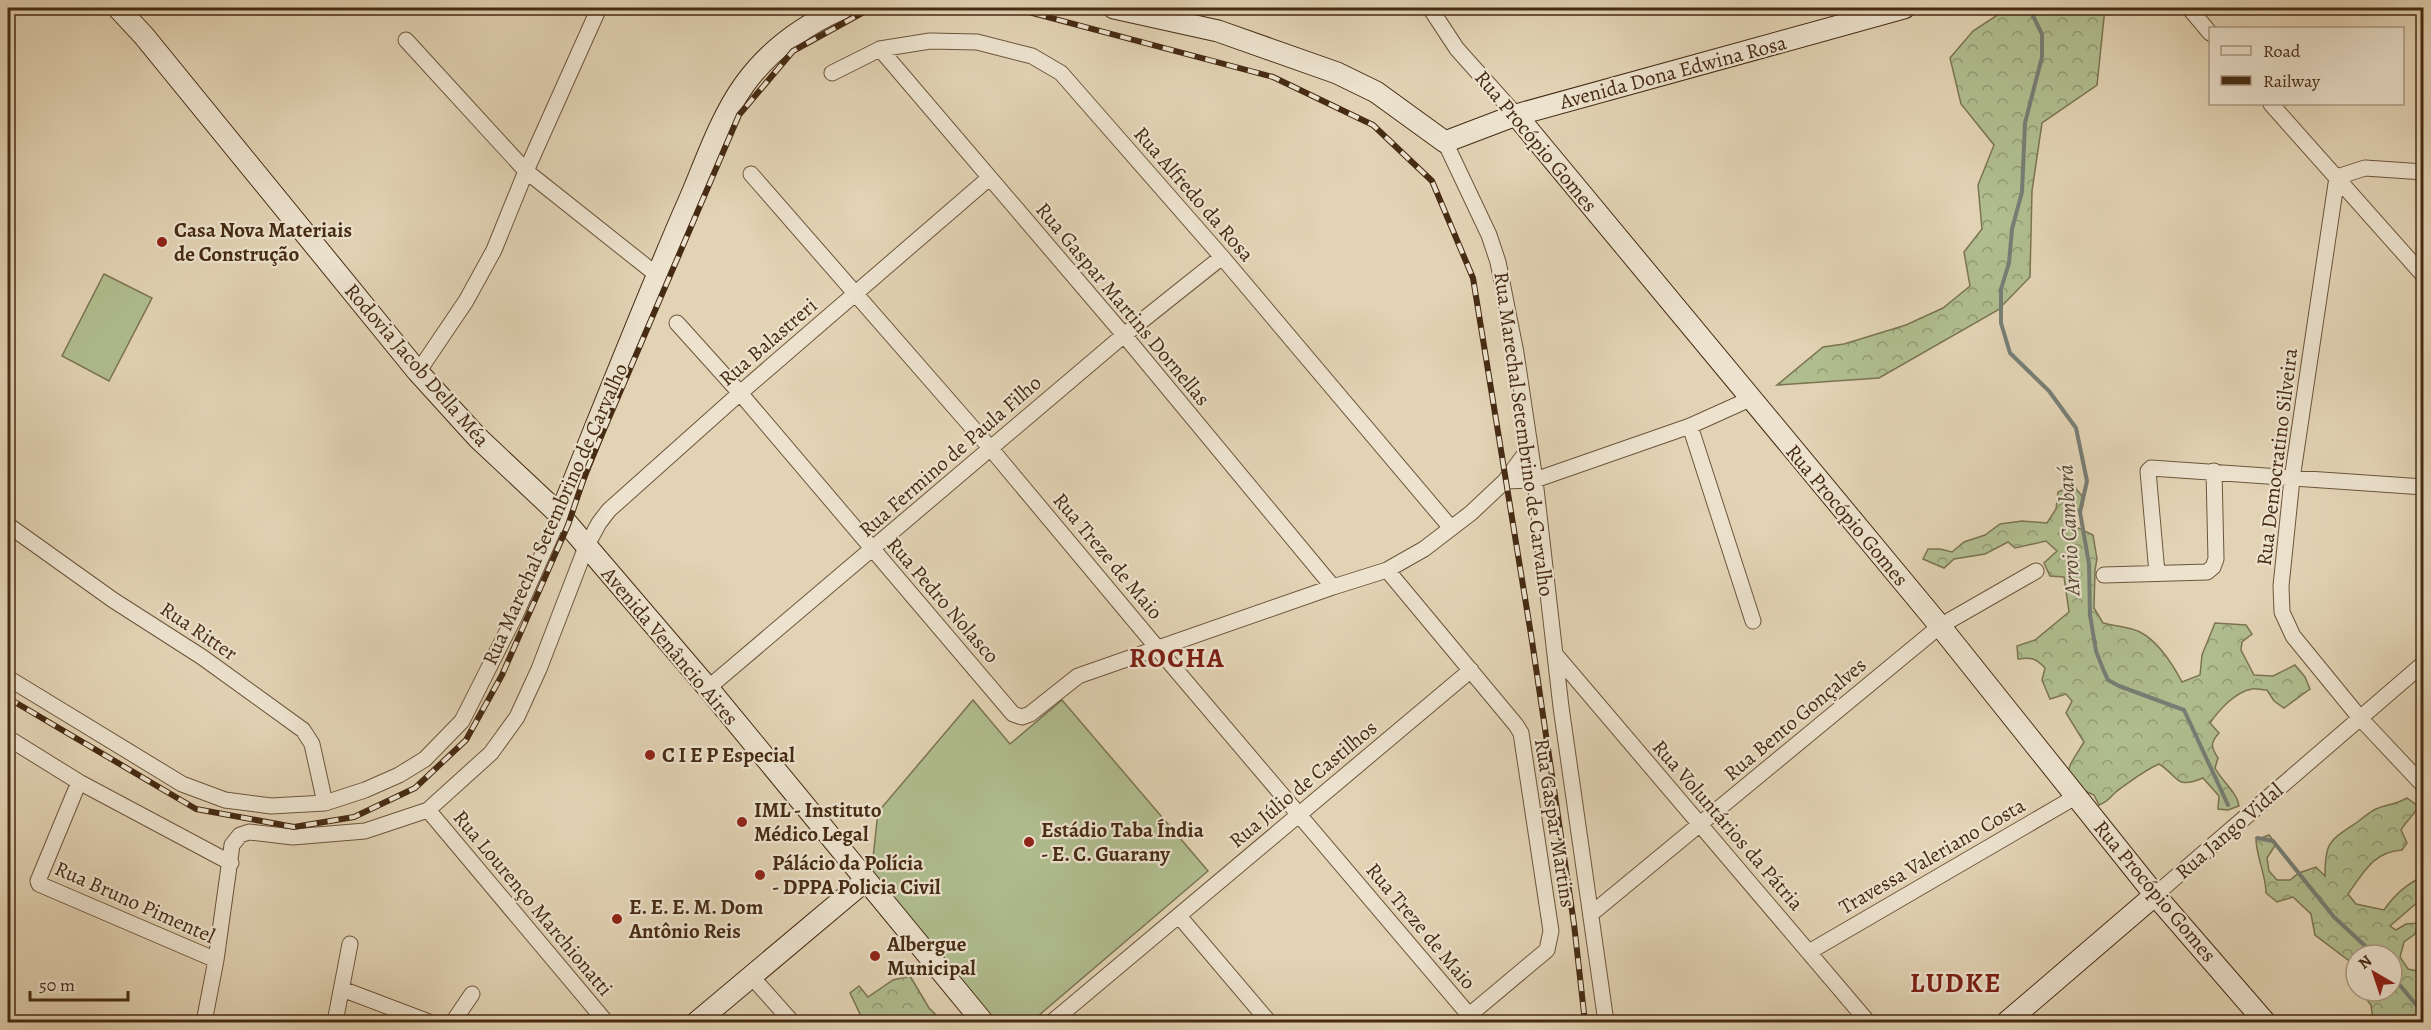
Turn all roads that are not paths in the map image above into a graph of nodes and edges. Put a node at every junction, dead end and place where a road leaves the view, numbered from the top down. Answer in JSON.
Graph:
{"nodes":[{"id":1,"x":118,"y":8,"type":"edge"},
{"id":2,"x":599,"y":8,"type":"edge"},
{"id":3,"x":843,"y":8,"type":"edge"},
{"id":4,"x":1114,"y":8,"type":"edge"},
{"id":5,"x":1430,"y":8,"type":"edge"},
{"id":6,"x":1904,"y":8,"type":"edge"},
{"id":7,"x":2189,"y":8,"type":"edge"},
{"id":8,"x":2209,"y":31,"type":"edge"},
{"id":9,"x":406,"y":40,"type":"dead end"},
{"id":10,"x":880,"y":50,"type":"junction"},
{"id":11,"x":832,"y":73,"type":"dead end"},
{"id":12,"x":2272,"y":105,"type":"edge"},
{"id":13,"x":1516,"y":115,"type":"junction"},
{"id":14,"x":1445,"y":142,"type":"junction"},
{"id":15,"x":526,"y":171,"type":"junction"},
{"id":16,"x":2424,"y":172,"type":"edge"},
{"id":17,"x":750,"y":174,"type":"dead end"},
{"id":18,"x":2337,"y":177,"type":"junction"},
{"id":19,"x":988,"y":178,"type":"junction"},
{"id":20,"x":1222,"y":257,"type":"junction"},
{"id":21,"x":657,"y":275,"type":"junction"},
{"id":22,"x":2424,"y":276,"type":"edge"},
{"id":23,"x":857,"y":294,"type":"junction"},
{"id":24,"x":677,"y":322,"type":"dead end"},
{"id":25,"x":1124,"y":335,"type":"junction"},
{"id":26,"x":418,"y":372,"type":"junction"},
{"id":27,"x":740,"y":393,"type":"junction"},
{"id":28,"x":1750,"y":399,"type":"junction"},
{"id":29,"x":1690,"y":426,"type":"junction"},
{"id":30,"x":1530,"y":447,"type":"junction"},
{"id":31,"x":991,"y":449,"type":"junction"},
{"id":32,"x":2214,"y":471,"type":"junction"},
{"id":33,"x":2292,"y":479,"type":"junction"},
{"id":34,"x":1535,"y":480,"type":"junction"},
{"id":35,"x":1505,"y":481,"type":"junction"},
{"id":36,"x":2424,"y":487,"type":"edge"},
{"id":37,"x":560,"y":515,"type":"junction"},
{"id":38,"x":8,"y":525,"type":"edge"},
{"id":39,"x":1451,"y":528,"type":"junction"},
{"id":40,"x":586,"y":547,"type":"junction"},
{"id":41,"x":872,"y":550,"type":"junction"},
{"id":42,"x":1387,"y":570,"type":"junction"},
{"id":43,"x":2036,"y":571,"type":"dead end"},
{"id":44,"x":2157,"y":573,"type":"junction"},
{"id":45,"x":2104,"y":575,"type":"dead end"},
{"id":46,"x":1333,"y":587,"type":"junction"},
{"id":47,"x":1753,"y":621,"type":"dead end"},
{"id":48,"x":1940,"y":626,"type":"junction"},
{"id":49,"x":1159,"y":650,"type":"junction"},
{"id":50,"x":1555,"y":654,"type":"junction"},
{"id":51,"x":2424,"y":663,"type":"edge"},
{"id":52,"x":1471,"y":670,"type":"junction"},
{"id":53,"x":8,"y":678,"type":"edge"},
{"id":54,"x":708,"y":688,"type":"junction"},
{"id":55,"x":2360,"y":718,"type":"junction"},
{"id":56,"x":8,"y":738,"type":"edge"},
{"id":57,"x":79,"y":782,"type":"junction"},
{"id":58,"x":2424,"y":786,"type":"edge"},
{"id":59,"x":2077,"y":796,"type":"junction"},
{"id":60,"x":325,"y":803,"type":"junction"},
{"id":61,"x":428,"y":810,"type":"junction"},
{"id":62,"x":1300,"y":814,"type":"junction"},
{"id":63,"x":1700,"y":826,"type":"junction"},
{"id":64,"x":231,"y":862,"type":"junction"},
{"id":65,"x":866,"y":880,"type":"junction"},
{"id":66,"x":2155,"y":895,"type":"junction"},
{"id":67,"x":1591,"y":914,"type":"junction"},
{"id":68,"x":1179,"y":916,"type":"junction"},
{"id":69,"x":350,"y":944,"type":"dead end"},
{"id":70,"x":1809,"y":952,"type":"junction"},
{"id":71,"x":216,"y":960,"type":"junction"},
{"id":72,"x":751,"y":976,"type":"junction"},
{"id":73,"x":342,"y":989,"type":"junction"},
{"id":74,"x":472,"y":994,"type":"dead end"},
{"id":75,"x":1468,"y":1020,"type":"edge"},
{"id":76,"x":204,"y":1023,"type":"edge"},
{"id":77,"x":335,"y":1023,"type":"edge"},
{"id":78,"x":429,"y":1023,"type":"edge"},
{"id":79,"x":453,"y":1023,"type":"edge"},
{"id":80,"x":606,"y":1023,"type":"edge"},
{"id":81,"x":697,"y":1023,"type":"edge"},
{"id":82,"x":792,"y":1023,"type":"edge"},
{"id":83,"x":983,"y":1023,"type":"edge"},
{"id":84,"x":1052,"y":1023,"type":"edge"},
{"id":85,"x":1269,"y":1023,"type":"edge"},
{"id":86,"x":1606,"y":1023,"type":"edge"},
{"id":87,"x":1868,"y":1023,"type":"edge"},
{"id":88,"x":2007,"y":1023,"type":"edge"},
{"id":89,"x":2265,"y":1023,"type":"edge"}],
"edges":[{"from":1,"to":26,"type":"street","name":"Rodovia Jacob Della Méa"},
{"from":2,"to":15,"type":"street"},
{"from":3,"to":21,"type":"street","name":"Rua Marechal Setembrino de Carvalho"},
{"from":4,"to":14,"type":"street","name":"Rua Marechal Setembrino de Carvalho"},
{"from":5,"to":13,"type":"street","name":"Rua Procópio Gomes"},
{"from":6,"to":13,"type":"street","name":"Avenida Dona Edwina Rosa"},
{"from":7,"to":8,"type":"street"},
{"from":9,"to":15,"type":"street"},
{"from":10,"to":11,"type":"street","name":"Rua Alfredo da Rosa"},
{"from":10,"to":19,"type":"street","name":"Rua Gaspar Martins Dornellas"},
{"from":10,"to":20,"type":"street","name":"Rua Alfredo da Rosa"},
{"from":12,"to":18,"type":"street"},
{"from":13,"to":14,"type":"street","name":"Avenida Dona Edwina Rosa"},
{"from":13,"to":28,"type":"street","name":"Rua Procópio Gomes"},
{"from":14,"to":30,"type":"street","name":"Rua Marechal Setembrino de Carvalho"},
{"from":15,"to":21,"type":"street"},
{"from":15,"to":26,"type":"street"},
{"from":16,"to":18,"type":"street"},
{"from":17,"to":23,"type":"street","name":"Rua Treze de Maio"},
{"from":18,"to":22,"type":"street"},
{"from":18,"to":33,"type":"street","name":"Rua Democratino Silveira"},
{"from":19,"to":23,"type":"street","name":"Rua Balastreri"},
{"from":19,"to":25,"type":"street","name":"Rua Gaspar Martins Dornellas"},
{"from":20,"to":25,"type":"street","name":"Rua Fermino de Paula Filho"},
{"from":20,"to":39,"type":"street","name":"Rua Alfredo da Rosa"},
{"from":21,"to":37,"type":"street","name":"Rua Marechal Setembrino de Carvalho"},
{"from":23,"to":27,"type":"street","name":"Rua Balastreri"},
{"from":23,"to":31,"type":"street","name":"Rua Treze de Maio"},
{"from":24,"to":27,"type":"street","name":"Rua Pedro Nolasco"},
{"from":25,"to":31,"type":"street","name":"Rua Fermino de Paula Filho"},
{"from":25,"to":46,"type":"street","name":"Rua Gaspar Martins Dornellas"},
{"from":26,"to":37,"type":"street","name":"Rodovia Jacob Della Méa"},
{"from":27,"to":40,"type":"street","name":"Rua Balastreri"},
{"from":27,"to":41,"type":"street","name":"Rua Pedro Nolasco"},
{"from":28,"to":29,"type":"street"},
{"from":28,"to":48,"type":"street","name":"Rua Procópio Gomes"},
{"from":29,"to":34,"type":"street"},
{"from":29,"to":47,"type":"street"},
{"from":30,"to":34,"type":"street","name":"Rua Marechal Setembrino de Carvalho"},
{"from":30,"to":35,"type":"street"},
{"from":31,"to":41,"type":"street","name":"Rua Fermino de Paula Filho"},
{"from":31,"to":49,"type":"street","name":"Rua Treze de Maio"},
{"from":32,"to":33,"type":"street"},
{"from":32,"to":44,"type":"street"},
{"from":32,"to":44,"type":"street"},
{"from":33,"to":36,"type":"street"},
{"from":33,"to":55,"type":"street","name":"Rua Democratino Silveira"},
{"from":34,"to":35,"type":"street"},
{"from":34,"to":50,"type":"street","name":"Rua Marechal Setembrino de Carvalho"},
{"from":35,"to":39,"type":"street"},
{"from":37,"to":40,"type":"street","name":"Rodovia Jacob Della Méa"},
{"from":37,"to":60,"type":"street","name":"Rua Marechal Setembrino de Carvalho"},
{"from":38,"to":60,"type":"street","name":"Rua Ritter"},
{"from":39,"to":42,"type":"street"},
{"from":40,"to":54,"type":"street","name":"Avenida Venâncio Aires"},
{"from":40,"to":61,"type":"street","name":"Rua Marechal Setembrino de Carvalho"},
{"from":41,"to":49,"type":"street","name":"Rua Pedro Nolasco"},
{"from":41,"to":54,"type":"street","name":"Rua Fermino de Paula Filho"},
{"from":42,"to":46,"type":"street"},
{"from":42,"to":52,"type":"street","name":"Rua Gaspar Martins"},
{"from":43,"to":48,"type":"street","name":"Rua Bento Gonçalves"},
{"from":44,"to":45,"type":"street"},
{"from":46,"to":49,"type":"street"},
{"from":48,"to":59,"type":"street","name":"Rua Procópio Gomes"},
{"from":48,"to":63,"type":"street","name":"Rua Bento Gonçalves"},
{"from":49,"to":62,"type":"street","name":"Rua Treze de Maio"},
{"from":50,"to":63,"type":"street","name":"Rua Voluntários da Pátria"},
{"from":50,"to":67,"type":"street","name":"Rua Marechal Setembrino de Carvalho"},
{"from":51,"to":55,"type":"street","name":"Rua Jango Vidal"},
{"from":52,"to":62,"type":"street","name":"Rua Júlio de Castilhos"},
{"from":52,"to":75,"type":"street","name":"Rua Gaspar Martins"},
{"from":53,"to":60,"type":"street","name":"Rua Marechal Setembrino de Carvalho"},
{"from":54,"to":65,"type":"street","name":"Avenida Venâncio Aires"},
{"from":55,"to":58,"type":"street","name":"Rua Democratino Silveira"},
{"from":55,"to":66,"type":"street","name":"Rua Jango Vidal"},
{"from":56,"to":57,"type":"street"},
{"from":57,"to":64,"type":"street"},
{"from":57,"to":71,"type":"street","name":"Rua Bruno Pimentel"},
{"from":59,"to":66,"type":"street","name":"Rua Procópio Gomes"},
{"from":59,"to":70,"type":"street","name":"Travessa Valeriano Costa"},
{"from":61,"to":64,"type":"street","name":"Rua Marechal Setembrino de Carvalho"},
{"from":61,"to":80,"type":"street","name":"Rua Lourenço Marchionatti"},
{"from":62,"to":68,"type":"street","name":"Rua Júlio de Castilhos"},
{"from":62,"to":75,"type":"street","name":"Rua Treze de Maio"},
{"from":63,"to":67,"type":"street","name":"Rua Bento Gonçalves"},
{"from":63,"to":70,"type":"street","name":"Rua Voluntários da Pátria"},
{"from":64,"to":71,"type":"street","name":"Rua Marechal Setembrino de Carvalho"},
{"from":65,"to":72,"type":"street"},
{"from":65,"to":83,"type":"street","name":"Avenida Venâncio Aires"},
{"from":66,"to":88,"type":"street","name":"Rua Jango Vidal"},
{"from":66,"to":89,"type":"street","name":"Rua Procópio Gomes"},
{"from":67,"to":86,"type":"street","name":"Rua Marechal Setembrino de Carvalho"},
{"from":68,"to":84,"type":"street","name":"Rua Júlio de Castilhos"},
{"from":68,"to":85,"type":"street"},
{"from":69,"to":73,"type":"street"},
{"from":70,"to":87,"type":"street","name":"Rua Voluntários da Pátria"},
{"from":71,"to":76,"type":"street","name":"Rua Marechal Setembrino de Carvalho"},
{"from":72,"to":81,"type":"street"},
{"from":72,"to":82,"type":"street"},
{"from":73,"to":77,"type":"street"},
{"from":73,"to":78,"type":"street"},
{"from":74,"to":79,"type":"street"}]}
